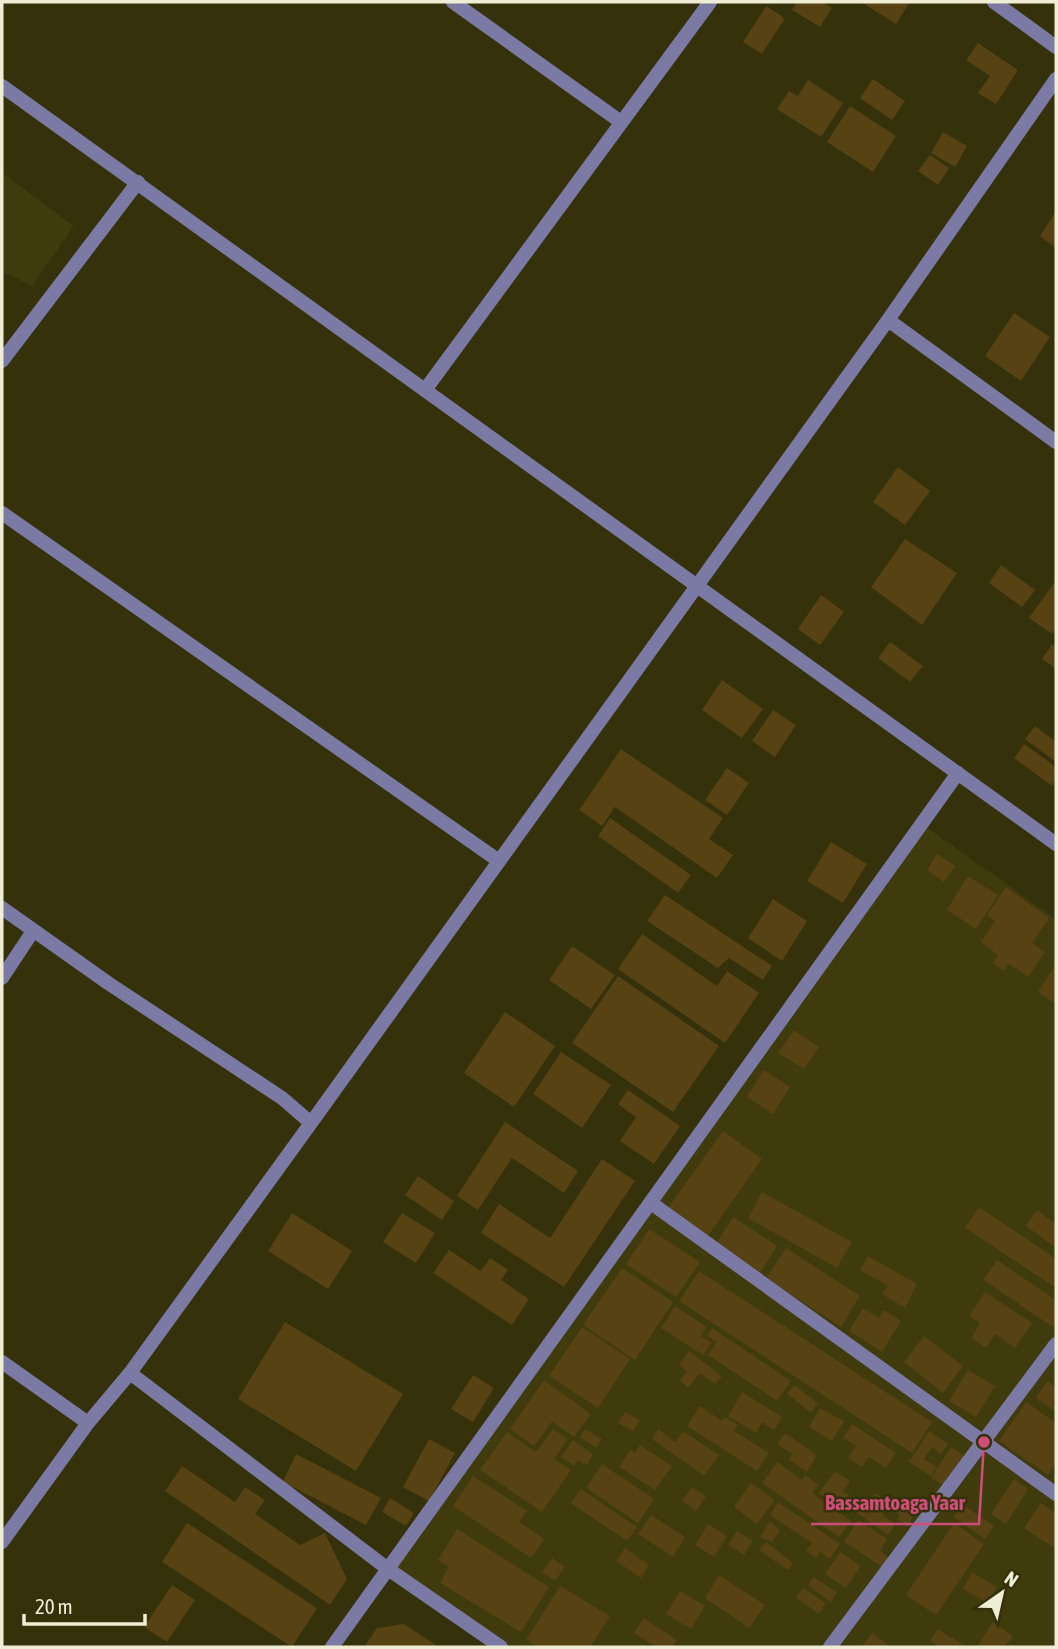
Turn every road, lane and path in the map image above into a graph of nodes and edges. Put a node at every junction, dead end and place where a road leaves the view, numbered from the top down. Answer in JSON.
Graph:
{"nodes":[{"id":1,"x":453,"y":2,"type":"edge"},
{"id":2,"x":710,"y":2,"type":"edge"},
{"id":3,"x":994,"y":2,"type":"edge"},
{"id":4,"x":1056,"y":47,"type":"edge"},
{"id":5,"x":1056,"y":79,"type":"edge"},
{"id":6,"x":2,"y":86,"type":"edge"},
{"id":7,"x":621,"y":122,"type":"junction"},
{"id":8,"x":138,"y":182,"type":"junction"},
{"id":9,"x":887,"y":320,"type":"junction"},
{"id":10,"x":2,"y":361,"type":"edge"},
{"id":11,"x":425,"y":390,"type":"junction"},
{"id":12,"x":1056,"y":442,"type":"edge"},
{"id":13,"x":2,"y":513,"type":"edge"},
{"id":14,"x":697,"y":584,"type":"junction"},
{"id":15,"x":958,"y":773,"type":"junction"},
{"id":16,"x":1056,"y":844,"type":"edge"},
{"id":17,"x":499,"y":861,"type":"junction"},
{"id":18,"x":2,"y":908,"type":"edge"},
{"id":19,"x":33,"y":932,"type":"junction"},
{"id":20,"x":2,"y":978,"type":"edge"},
{"id":21,"x":311,"y":1123,"type":"junction"},
{"id":22,"x":651,"y":1203,"type":"junction"},
{"id":23,"x":1056,"y":1344,"type":"edge"},
{"id":24,"x":2,"y":1362,"type":"edge"},
{"id":25,"x":130,"y":1373,"type":"junction"},
{"id":26,"x":88,"y":1423,"type":"junction"},
{"id":27,"x":984,"y":1442,"type":"junction"},
{"id":28,"x":1056,"y":1494,"type":"edge"},
{"id":29,"x":2,"y":1542,"type":"edge"},
{"id":30,"x":388,"y":1569,"type":"junction"},
{"id":31,"x":332,"y":1647,"type":"edge"},
{"id":32,"x":501,"y":1647,"type":"edge"},
{"id":33,"x":830,"y":1647,"type":"edge"}],
"edges":[{"from":1,"to":7,"type":"street"},
{"from":2,"to":7,"type":"street"},
{"from":3,"to":4,"type":"street"},
{"from":5,"to":9,"type":"street"},
{"from":6,"to":8,"type":"street"},
{"from":7,"to":11,"type":"street"},
{"from":8,"to":10,"type":"street"},
{"from":8,"to":11,"type":"street"},
{"from":9,"to":12,"type":"street"},
{"from":9,"to":14,"type":"street"},
{"from":11,"to":14,"type":"street"},
{"from":13,"to":17,"type":"street"},
{"from":14,"to":15,"type":"street"},
{"from":14,"to":17,"type":"street"},
{"from":15,"to":16,"type":"street"},
{"from":15,"to":22,"type":"street"},
{"from":17,"to":21,"type":"street"},
{"from":18,"to":19,"type":"street"},
{"from":19,"to":20,"type":"street"},
{"from":19,"to":21,"type":"street"},
{"from":21,"to":25,"type":"street"},
{"from":22,"to":27,"type":"street"},
{"from":22,"to":30,"type":"street"},
{"from":23,"to":27,"type":"street"},
{"from":24,"to":26,"type":"street"},
{"from":25,"to":26,"type":"street"},
{"from":25,"to":30,"type":"street"},
{"from":26,"to":29,"type":"street"},
{"from":27,"to":28,"type":"street"},
{"from":27,"to":33,"type":"street"},
{"from":30,"to":31,"type":"street"},
{"from":30,"to":32,"type":"street"}]}
